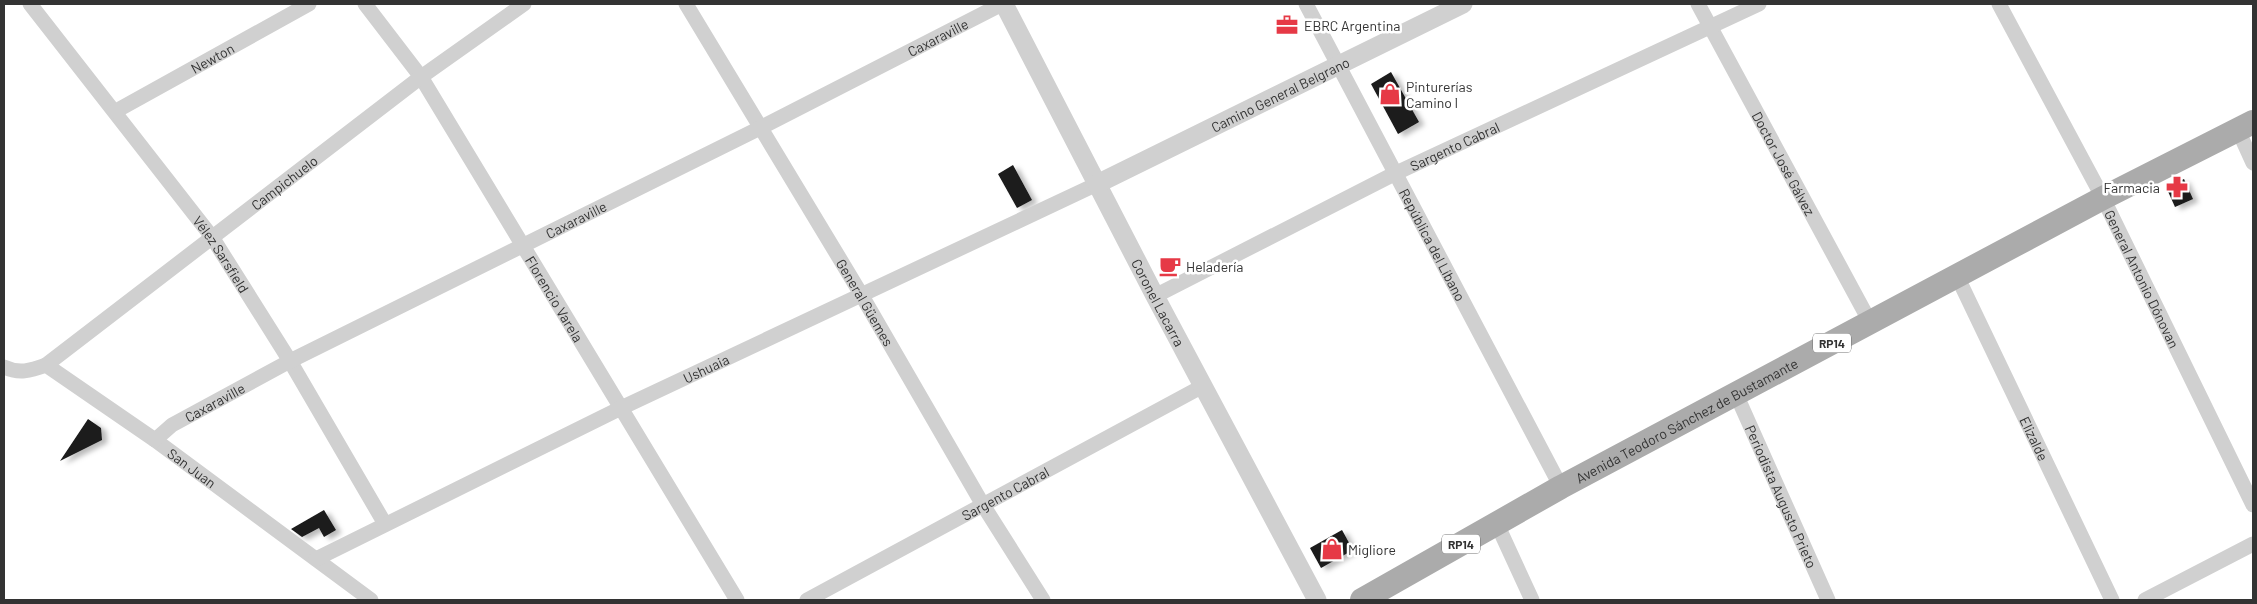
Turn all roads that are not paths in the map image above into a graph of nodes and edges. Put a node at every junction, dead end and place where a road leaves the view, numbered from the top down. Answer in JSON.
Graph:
{"nodes":[{"id":1,"x":30,"y":4,"type":"edge"},
{"id":2,"x":309,"y":4,"type":"edge"},
{"id":3,"x":365,"y":4,"type":"edge"},
{"id":4,"x":524,"y":4,"type":"edge"},
{"id":5,"x":686,"y":4,"type":"edge"},
{"id":6,"x":1003,"y":4,"type":"edge"},
{"id":7,"x":1306,"y":4,"type":"edge"},
{"id":8,"x":1463,"y":4,"type":"edge"},
{"id":9,"x":1698,"y":4,"type":"edge"},
{"id":10,"x":1759,"y":4,"type":"edge"},
{"id":11,"x":1999,"y":4,"type":"edge"},
{"id":12,"x":1711,"y":26,"type":"junction"},
{"id":13,"x":1338,"y":68,"type":"junction"},
{"id":14,"x":421,"y":77,"type":"junction"},
{"id":15,"x":116,"y":111,"type":"junction"},
{"id":16,"x":2246,"y":126,"type":"edge"},
{"id":17,"x":760,"y":128,"type":"junction"},
{"id":18,"x":2253,"y":163,"type":"edge"},
{"id":19,"x":1394,"y":174,"type":"junction"},
{"id":20,"x":1097,"y":184,"type":"junction"},
{"id":21,"x":2103,"y":198,"type":"junction"},
{"id":22,"x":212,"y":237,"type":"junction"},
{"id":23,"x":524,"y":245,"type":"junction"},
{"id":24,"x":1957,"y":276,"type":"junction"},
{"id":25,"x":861,"y":294,"type":"junction"},
{"id":26,"x":1155,"y":296,"type":"junction"},
{"id":27,"x":1870,"y":322,"type":"junction"},
{"id":28,"x":290,"y":361,"type":"junction"},
{"id":29,"x":46,"y":365,"type":"junction"},
{"id":30,"x":4,"y":367,"type":"edge"},
{"id":31,"x":1203,"y":386,"type":"junction"},
{"id":32,"x":1736,"y":394,"type":"junction"},
{"id":33,"x":621,"y":408,"type":"junction"},
{"id":34,"x":154,"y":440,"type":"junction"},
{"id":35,"x":1561,"y":487,"type":"junction"},
{"id":36,"x":983,"y":505,"type":"junction"},
{"id":37,"x":2253,"y":505,"type":"edge"},
{"id":38,"x":385,"y":524,"type":"junction"},
{"id":39,"x":1497,"y":524,"type":"junction"},
{"id":40,"x":2253,"y":544,"type":"edge"},
{"id":41,"x":316,"y":559,"type":"junction"},
{"id":42,"x":371,"y":600,"type":"edge"},
{"id":43,"x":737,"y":600,"type":"edge"},
{"id":44,"x":807,"y":600,"type":"edge"},
{"id":45,"x":1043,"y":600,"type":"edge"},
{"id":46,"x":1317,"y":600,"type":"edge"},
{"id":47,"x":1362,"y":600,"type":"edge"},
{"id":48,"x":1532,"y":600,"type":"edge"},
{"id":49,"x":1828,"y":600,"type":"edge"},
{"id":50,"x":2112,"y":600,"type":"edge"},
{"id":51,"x":2145,"y":600,"type":"edge"}],
"edges":[{"from":1,"to":15,"type":"street","name":"Vélez Sarsfield"},
{"from":2,"to":15,"type":"street","name":"Newton"},
{"from":3,"to":14,"type":"street","name":"Florencio Varela"},
{"from":4,"to":14,"type":"street","name":"Campichuelo"},
{"from":5,"to":17,"type":"street","name":"General Güemes"},
{"from":6,"to":17,"type":"street","name":"Caxaraville"},
{"from":6,"to":20,"type":"street","name":"Coronel Lacarra"},
{"from":7,"to":13,"type":"street","name":"República del Líbano"},
{"from":8,"to":13,"type":"street","name":"Camino General Belgrano"},
{"from":9,"to":12,"type":"street","name":"Doctor José Gálvez"},
{"from":10,"to":12,"type":"street","name":"Sargento Cabral"},
{"from":11,"to":21,"type":"street","name":"General Antonio Dónovan"},
{"from":12,"to":19,"type":"street","name":"Sargento Cabral"},
{"from":12,"to":27,"type":"street","name":"Doctor José Gálvez"},
{"from":13,"to":19,"type":"street","name":"República del Líbano"},
{"from":13,"to":20,"type":"street","name":"Camino General Belgrano"},
{"from":14,"to":22,"type":"street","name":"Campichuelo"},
{"from":14,"to":23,"type":"street","name":"Florencio Varela"},
{"from":15,"to":22,"type":"street","name":"Vélez Sarsfield"},
{"from":16,"to":18,"type":"street"},
{"from":16,"to":21,"type":"main road","name":"Avenida Teodoro Sánchez de Bustamante","number":"RP14"},
{"from":17,"to":23,"type":"street","name":"Caxaraville"},
{"from":17,"to":25,"type":"street","name":"General Güemes"},
{"from":19,"to":26,"type":"street","name":"Sargento Cabral"},
{"from":19,"to":35,"type":"street","name":"República del Líbano"},
{"from":20,"to":25,"type":"street","name":"Ushuaia"},
{"from":20,"to":26,"type":"street","name":"Coronel Lacarra"},
{"from":21,"to":24,"type":"main road","name":"Avenida Teodoro Sánchez de Bustamante","number":"RP14"},
{"from":21,"to":37,"type":"street","name":"General Antonio Dónovan"},
{"from":22,"to":28,"type":"street","name":"Vélez Sarsfield"},
{"from":22,"to":29,"type":"street","name":"Campichuelo"},
{"from":23,"to":28,"type":"street","name":"Caxaraville"},
{"from":23,"to":33,"type":"street","name":"Florencio Varela"},
{"from":24,"to":27,"type":"main road","name":"Avenida Teodoro Sánchez de Bustamante","number":"RP14"},
{"from":24,"to":50,"type":"street","name":"Elizalde"},
{"from":25,"to":33,"type":"street","name":"Ushuaia"},
{"from":25,"to":36,"type":"street","name":"General Güemes"},
{"from":26,"to":31,"type":"street","name":"Coronel Lacarra"},
{"from":27,"to":32,"type":"main road","name":"Avenida Teodoro Sánchez de Bustamante","number":"RP14"},
{"from":28,"to":34,"type":"street","name":"Caxaraville"},
{"from":28,"to":38,"type":"street","name":"Vélez Sarsfield"},
{"from":29,"to":30,"type":"street"},
{"from":29,"to":34,"type":"street","name":"San Juan"},
{"from":31,"to":36,"type":"street","name":"Sargento Cabral"},
{"from":31,"to":46,"type":"street","name":"Coronel Lacarra"},
{"from":32,"to":35,"type":"main road","name":"Avenida Teodoro Sánchez de Bustamante","number":"RP14"},
{"from":32,"to":49,"type":"street","name":"Periodista Augusto Prieto"},
{"from":33,"to":38,"type":"street","name":"Ushuaia"},
{"from":33,"to":43,"type":"street","name":"Florencio Varela"},
{"from":34,"to":41,"type":"street","name":"San Juan"},
{"from":35,"to":39,"type":"main road","name":"Avenida Teodoro Sánchez de Bustamante","number":"RP14"},
{"from":36,"to":44,"type":"street","name":"Sargento Cabral"},
{"from":36,"to":45,"type":"street","name":"General Güemes"},
{"from":38,"to":41,"type":"street","name":"Ushuaia"},
{"from":39,"to":47,"type":"main road","name":"Avenida Teodoro Sánchez de Bustamante","number":"RP14"},
{"from":39,"to":48,"type":"street"},
{"from":40,"to":51,"type":"street"},
{"from":41,"to":42,"type":"street","name":"San Juan"}]}
